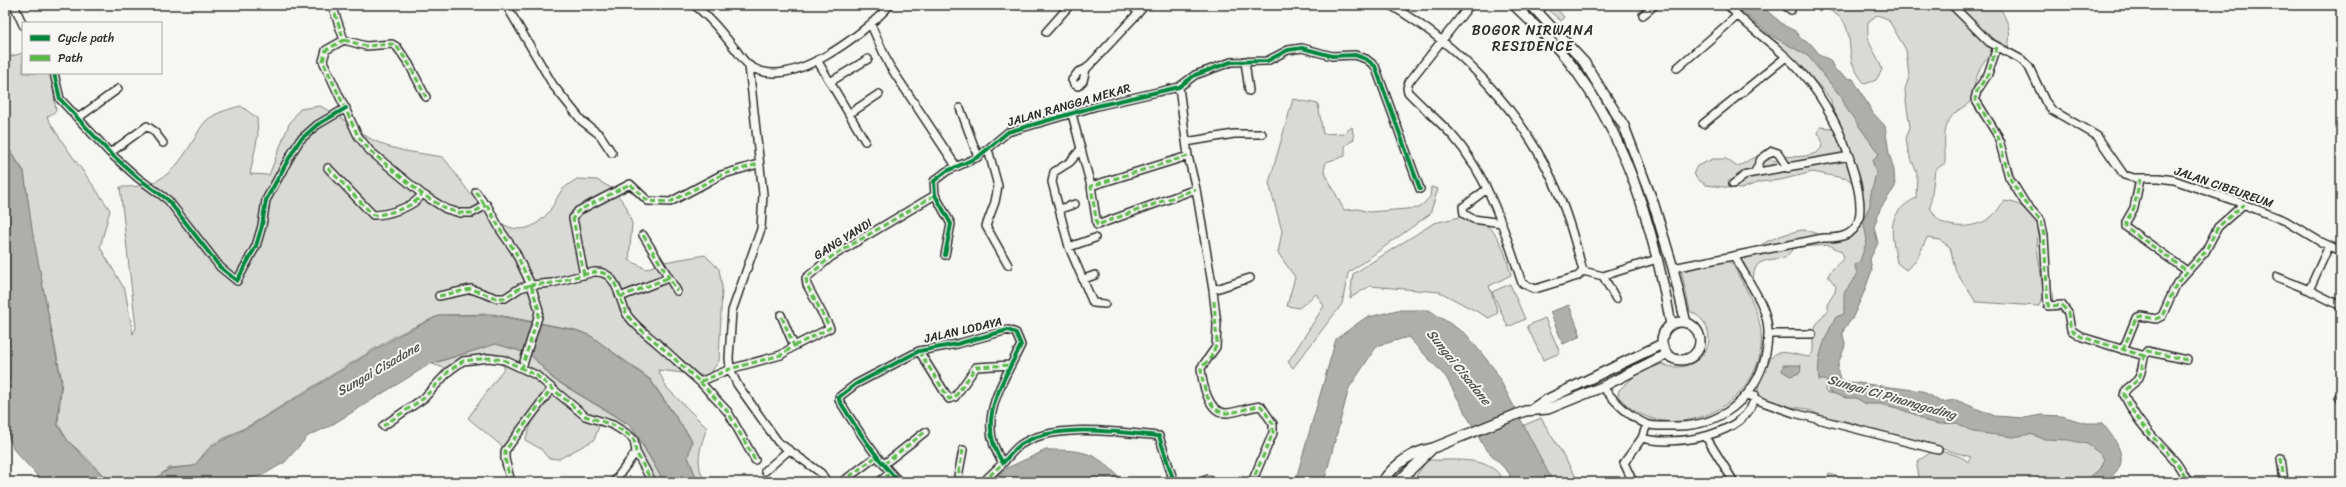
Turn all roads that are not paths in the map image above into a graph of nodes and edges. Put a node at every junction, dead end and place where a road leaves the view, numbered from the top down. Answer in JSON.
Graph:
{"nodes":[{"id":1,"x":14,"y":5,"type":"edge"},
{"id":2,"x":332,"y":5,"type":"edge"},
{"id":3,"x":508,"y":5,"type":"edge"},
{"id":4,"x":694,"y":5,"type":"edge"},
{"id":5,"x":890,"y":5,"type":"edge"},
{"id":6,"x":1070,"y":5,"type":"edge"},
{"id":7,"x":1130,"y":5,"type":"edge"},
{"id":8,"x":1145,"y":5,"type":"edge"},
{"id":9,"x":1390,"y":5,"type":"edge"},
{"id":10,"x":1470,"y":5,"type":"edge"},
{"id":11,"x":1514,"y":5,"type":"edge"},
{"id":12,"x":1655,"y":5,"type":"edge"},
{"id":13,"x":1728,"y":5,"type":"edge"},
{"id":14,"x":1784,"y":5,"type":"edge"},
{"id":15,"x":1952,"y":5,"type":"edge"},
{"id":16,"x":1538,"y":7,"type":"edge"},
{"id":17,"x":1791,"y":10,"type":"dead end"},
{"id":18,"x":1139,"y":12,"type":"junction"},
{"id":19,"x":1643,"y":15,"type":"dead end"},
{"id":20,"x":1738,"y":16,"type":"junction"},
{"id":21,"x":22,"y":23,"type":"edge"},
{"id":22,"x":871,"y":25,"type":"junction"},
{"id":23,"x":1046,"y":32,"type":"dead end"},
{"id":24,"x":344,"y":40,"type":"junction"},
{"id":25,"x":1442,"y":40,"type":"junction"},
{"id":26,"x":1997,"y":47,"type":"junction"},
{"id":27,"x":1786,"y":57,"type":"junction"},
{"id":28,"x":868,"y":59,"type":"dead end"},
{"id":29,"x":817,"y":60,"type":"junction"},
{"id":30,"x":1245,"y":61,"type":"junction"},
{"id":31,"x":749,"y":66,"type":"junction"},
{"id":32,"x":1677,"y":68,"type":"dead end"},
{"id":33,"x":1086,"y":69,"type":"dead end"},
{"id":34,"x":54,"y":74,"type":"edge"},
{"id":35,"x":830,"y":82,"type":"junction"},
{"id":36,"x":1180,"y":87,"type":"junction"},
{"id":37,"x":118,"y":88,"type":"dead end"},
{"id":38,"x":1249,"y":91,"type":"dead end"},
{"id":39,"x":878,"y":94,"type":"dead end"},
{"id":40,"x":426,"y":97,"type":"dead end"},
{"id":41,"x":346,"y":108,"type":"junction"},
{"id":42,"x":960,"y":108,"type":"dead end"},
{"id":43,"x":849,"y":114,"type":"junction"},
{"id":44,"x":1072,"y":114,"type":"junction"},
{"id":45,"x":78,"y":118,"type":"junction"},
{"id":46,"x":1703,"y":124,"type":"dead end"},
{"id":47,"x":1624,"y":126,"type":"junction"},
{"id":48,"x":1612,"y":131,"type":"junction"},
{"id":49,"x":1262,"y":134,"type":"dead end"},
{"id":50,"x":865,"y":141,"type":"dead end"},
{"id":51,"x":1186,"y":142,"type":"junction"},
{"id":52,"x":163,"y":143,"type":"dead end"},
{"id":53,"x":988,"y":149,"type":"junction"},
{"id":54,"x":1081,"y":149,"type":"junction"},
{"id":55,"x":110,"y":153,"type":"junction"},
{"id":56,"x":612,"y":153,"type":"dead end"},
{"id":57,"x":1188,"y":156,"type":"junction"},
{"id":58,"x":1850,"y":156,"type":"junction"},
{"id":59,"x":978,"y":157,"type":"junction"},
{"id":60,"x":758,"y":164,"type":"junction"},
{"id":61,"x":956,"y":166,"type":"junction"},
{"id":62,"x":328,"y":168,"type":"dead end"},
{"id":63,"x":1788,"y":168,"type":"junction"},
{"id":64,"x":1755,"y":172,"type":"junction"},
{"id":65,"x":2140,"y":179,"type":"junction"},
{"id":66,"x":1733,"y":184,"type":"dead end"},
{"id":67,"x":1092,"y":186,"type":"junction"},
{"id":68,"x":1196,"y":189,"type":"junction"},
{"id":69,"x":1420,"y":189,"type":"dead end"},
{"id":70,"x":1487,"y":189,"type":"junction"},
{"id":71,"x":476,"y":192,"type":"dead end"},
{"id":72,"x":422,"y":194,"type":"junction"},
{"id":73,"x":935,"y":195,"type":"junction"},
{"id":74,"x":1075,"y":204,"type":"dead end"},
{"id":75,"x":2244,"y":204,"type":"junction"},
{"id":76,"x":487,"y":205,"type":"junction"},
{"id":77,"x":1060,"y":209,"type":"junction"},
{"id":78,"x":1502,"y":223,"type":"junction"},
{"id":79,"x":643,"y":234,"type":"dead end"},
{"id":80,"x":1095,"y":238,"type":"dead end"},
{"id":81,"x":2329,"y":246,"type":"junction"},
{"id":82,"x":1069,"y":247,"type":"junction"},
{"id":83,"x":2341,"y":251,"type":"edge"},
{"id":84,"x":945,"y":255,"type":"dead end"},
{"id":85,"x":1735,"y":257,"type":"junction"},
{"id":86,"x":1657,"y":259,"type":"junction"},
{"id":87,"x":1008,"y":265,"type":"dead end"},
{"id":88,"x":1673,"y":268,"type":"junction"},
{"id":89,"x":1583,"y":271,"type":"junction"},
{"id":90,"x":2187,"y":271,"type":"junction"},
{"id":91,"x":584,"y":275,"type":"junction"},
{"id":92,"x":1095,"y":275,"type":"dead end"},
{"id":93,"x":1604,"y":276,"type":"junction"},
{"id":94,"x":2277,"y":277,"type":"dead end"},
{"id":95,"x":668,"y":278,"type":"junction"},
{"id":96,"x":1250,"y":278,"type":"dead end"},
{"id":97,"x":1084,"y":279,"type":"junction"},
{"id":98,"x":531,"y":285,"type":"junction"},
{"id":99,"x":1213,"y":290,"type":"junction"},
{"id":100,"x":2309,"y":290,"type":"junction"},
{"id":101,"x":677,"y":292,"type":"dead end"},
{"id":102,"x":439,"y":296,"type":"dead end"},
{"id":103,"x":620,"y":297,"type":"junction"},
{"id":104,"x":1616,"y":299,"type":"dead end"},
{"id":105,"x":1105,"y":304,"type":"dead end"},
{"id":106,"x":2341,"y":306,"type":"edge"},
{"id":107,"x":781,"y":315,"type":"dead end"},
{"id":108,"x":1686,"y":323,"type":"junction"},
{"id":109,"x":1671,"y":325,"type":"junction"},
{"id":110,"x":1768,"y":334,"type":"junction"},
{"id":111,"x":1812,"y":334,"type":"dead end"},
{"id":112,"x":1662,"y":344,"type":"junction"},
{"id":113,"x":794,"y":346,"type":"junction"},
{"id":114,"x":2123,"y":350,"type":"junction"},
{"id":115,"x":919,"y":351,"type":"junction"},
{"id":116,"x":1667,"y":354,"type":"junction"},
{"id":117,"x":2144,"y":356,"type":"junction"},
{"id":118,"x":2187,"y":360,"type":"dead end"},
{"id":119,"x":1011,"y":365,"type":"junction"},
{"id":120,"x":522,"y":368,"type":"junction"},
{"id":121,"x":730,"y":369,"type":"junction"},
{"id":122,"x":700,"y":382,"type":"junction"},
{"id":123,"x":1602,"y":387,"type":"junction"},
{"id":124,"x":552,"y":388,"type":"junction"},
{"id":125,"x":1751,"y":397,"type":"junction"},
{"id":126,"x":1529,"y":410,"type":"junction"},
{"id":127,"x":1647,"y":424,"type":"junction"},
{"id":128,"x":383,"y":426,"type":"dead end"},
{"id":129,"x":924,"y":432,"type":"dead end"},
{"id":130,"x":1706,"y":437,"type":"junction"},
{"id":131,"x":1642,"y":438,"type":"junction"},
{"id":132,"x":1433,"y":448,"type":"junction"},
{"id":133,"x":789,"y":450,"type":"junction"},
{"id":134,"x":963,"y":450,"type":"dead end"},
{"id":135,"x":1938,"y":450,"type":"dead end"},
{"id":136,"x":636,"y":452,"type":"junction"},
{"id":137,"x":876,"y":456,"type":"junction"},
{"id":138,"x":2281,"y":458,"type":"dead end"},
{"id":139,"x":755,"y":460,"type":"dead end"},
{"id":140,"x":1003,"y":463,"type":"junction"},
{"id":141,"x":884,"y":464,"type":"junction"},
{"id":142,"x":765,"y":472,"type":"dead end"},
{"id":143,"x":890,"y":473,"type":"junction"},
{"id":144,"x":511,"y":482,"type":"edge"},
{"id":145,"x":614,"y":482,"type":"edge"},
{"id":146,"x":652,"y":482,"type":"edge"},
{"id":147,"x":827,"y":482,"type":"edge"},
{"id":148,"x":842,"y":482,"type":"edge"},
{"id":149,"x":879,"y":482,"type":"edge"},
{"id":150,"x":900,"y":482,"type":"edge"},
{"id":151,"x":957,"y":482,"type":"edge"},
{"id":152,"x":983,"y":482,"type":"edge"},
{"id":153,"x":1174,"y":482,"type":"edge"},
{"id":154,"x":1252,"y":482,"type":"edge"},
{"id":155,"x":1382,"y":482,"type":"edge"},
{"id":156,"x":1398,"y":482,"type":"edge"},
{"id":157,"x":1633,"y":482,"type":"edge"},
{"id":158,"x":1734,"y":482,"type":"edge"},
{"id":159,"x":2189,"y":482,"type":"edge"},
{"id":160,"x":2284,"y":482,"type":"edge"}],
"edges":[{"from":1,"to":21,"type":"street"},
{"from":2,"to":24,"type":"street"},
{"from":3,"to":56,"type":"street"},
{"from":4,"to":31,"type":"street"},
{"from":5,"to":22,"type":"street"},
{"from":6,"to":23,"type":"street"},
{"from":7,"to":18,"type":"street"},
{"from":8,"to":18,"type":"street"},
{"from":9,"to":25,"type":"street"},
{"from":10,"to":25,"type":"street"},
{"from":11,"to":48,"type":"street"},
{"from":12,"to":19,"type":"street"},
{"from":13,"to":20,"type":"street"},
{"from":14,"to":17,"type":"street"},
{"from":15,"to":26,"type":"street","name":"JALAN CIBEUREUM"},
{"from":16,"to":47,"type":"street"},
{"from":18,"to":33,"type":"street"},
{"from":20,"to":27,"type":"street"},
{"from":20,"to":32,"type":"street"},
{"from":22,"to":29,"type":"street"},
{"from":22,"to":61,"type":"street"},
{"from":24,"to":40,"type":"street"},
{"from":24,"to":41,"type":"street"},
{"from":25,"to":70,"type":"street"},
{"from":25,"to":89,"type":"street"},
{"from":26,"to":65,"type":"street","name":"JALAN CIBEUREUM"},
{"from":26,"to":114,"type":"street"},
{"from":27,"to":46,"type":"street"},
{"from":27,"to":58,"type":"street"},
{"from":28,"to":35,"type":"street"},
{"from":29,"to":31,"type":"street"},
{"from":29,"to":35,"type":"street"},
{"from":30,"to":36,"type":"street","name":"JALAN RANGGA MEKAR"},
{"from":30,"to":38,"type":"street"},
{"from":30,"to":69,"type":"street","name":"JALAN RANGGA MEKAR"},
{"from":31,"to":60,"type":"street"},
{"from":34,"to":45,"type":"street"},
{"from":35,"to":43,"type":"street"},
{"from":36,"to":44,"type":"street","name":"JALAN RANGGA MEKAR"},
{"from":36,"to":51,"type":"street"},
{"from":37,"to":45,"type":"street"},
{"from":39,"to":43,"type":"street"},
{"from":41,"to":55,"type":"street"},
{"from":41,"to":72,"type":"street"},
{"from":42,"to":59,"type":"street"},
{"from":43,"to":50,"type":"street"},
{"from":44,"to":53,"type":"street","name":"JALAN RANGGA MEKAR"},
{"from":44,"to":54,"type":"street"},
{"from":45,"to":55,"type":"street"},
{"from":47,"to":48,"type":"street"},
{"from":47,"to":88,"type":"street"},
{"from":48,"to":86,"type":"street"},
{"from":49,"to":51,"type":"street"},
{"from":51,"to":57,"type":"street"},
{"from":52,"to":55,"type":"street"},
{"from":53,"to":59,"type":"street","name":"JALAN RANGGA MEKAR"},
{"from":53,"to":87,"type":"street"},
{"from":54,"to":67,"type":"street"},
{"from":54,"to":77,"type":"street"},
{"from":57,"to":67,"type":"street"},
{"from":57,"to":68,"type":"street"},
{"from":58,"to":63,"type":"street"},
{"from":58,"to":85,"type":"street"},
{"from":59,"to":61,"type":"street","name":"JALAN RANGGA MEKAR"},
{"from":60,"to":91,"type":"street"},
{"from":60,"to":121,"type":"street"},
{"from":61,"to":73,"type":"street","name":"JALAN RANGGA MEKAR"},
{"from":62,"to":72,"type":"street"},
{"from":63,"to":64,"type":"street"},
{"from":63,"to":64,"type":"street"},
{"from":64,"to":66,"type":"street"},
{"from":65,"to":75,"type":"street","name":"JALAN CIBEUREUM"},
{"from":65,"to":90,"type":"street"},
{"from":67,"to":68,"type":"street"},
{"from":68,"to":99,"type":"street"},
{"from":70,"to":78,"type":"street"},
{"from":70,"to":78,"type":"street"},
{"from":71,"to":76,"type":"street"},
{"from":72,"to":76,"type":"street"},
{"from":73,"to":84,"type":"street"},
{"from":73,"to":113,"type":"street","name":"GANG YANDI"},
{"from":74,"to":77,"type":"street"},
{"from":75,"to":81,"type":"street","name":"JALAN CIBEUREUM"},
{"from":75,"to":90,"type":"street"},
{"from":76,"to":98,"type":"street"},
{"from":77,"to":82,"type":"street"},
{"from":78,"to":89,"type":"street"},
{"from":79,"to":95,"type":"street"},
{"from":80,"to":82,"type":"street"},
{"from":81,"to":83,"type":"street","name":"JALAN CIBEUREUM"},
{"from":81,"to":100,"type":"street"},
{"from":82,"to":97,"type":"street"},
{"from":85,"to":88,"type":"street"},
{"from":85,"to":110,"type":"street"},
{"from":86,"to":93,"type":"street"},
{"from":86,"to":109,"type":"street"},
{"from":88,"to":108,"type":"street"},
{"from":89,"to":93,"type":"street"},
{"from":90,"to":114,"type":"street"},
{"from":91,"to":98,"type":"street"},
{"from":91,"to":103,"type":"street"},
{"from":92,"to":97,"type":"street"},
{"from":93,"to":104,"type":"street"},
{"from":94,"to":100,"type":"street"},
{"from":95,"to":101,"type":"street"},
{"from":95,"to":103,"type":"street"},
{"from":96,"to":99,"type":"street"},
{"from":97,"to":105,"type":"street"},
{"from":98,"to":102,"type":"street"},
{"from":98,"to":120,"type":"street"},
{"from":99,"to":154,"type":"street"},
{"from":100,"to":106,"type":"street"},
{"from":103,"to":122,"type":"street"},
{"from":107,"to":113,"type":"street"},
{"from":108,"to":109,"type":"street"},
{"from":108,"to":116,"type":"street"},
{"from":109,"to":112,"type":"street"},
{"from":110,"to":111,"type":"street"},
{"from":110,"to":125,"type":"street"},
{"from":112,"to":116,"type":"street"},
{"from":112,"to":126,"type":"street"},
{"from":113,"to":121,"type":"street"},
{"from":114,"to":117,"type":"street"},
{"from":115,"to":119,"type":"street"},
{"from":115,"to":119,"type":"street","name":"JALAN LODAYA"},
{"from":115,"to":137,"type":"street","name":"JALAN LODAYA"},
{"from":116,"to":123,"type":"street"},
{"from":117,"to":118,"type":"street"},
{"from":117,"to":159,"type":"street"},
{"from":119,"to":140,"type":"street","name":"JALAN LODAYA"},
{"from":120,"to":124,"type":"street"},
{"from":120,"to":128,"type":"street"},
{"from":121,"to":122,"type":"street"},
{"from":121,"to":133,"type":"street"},
{"from":122,"to":139,"type":"street"},
{"from":123,"to":126,"type":"street"},
{"from":123,"to":127,"type":"street"},
{"from":124,"to":136,"type":"street"},
{"from":124,"to":144,"type":"street"},
{"from":125,"to":127,"type":"street"},
{"from":125,"to":130,"type":"street"},
{"from":125,"to":135,"type":"street"},
{"from":126,"to":132,"type":"street"},
{"from":127,"to":131,"type":"street"},
{"from":129,"to":141,"type":"street"},
{"from":130,"to":131,"type":"street"},
{"from":130,"to":158,"type":"street"},
{"from":131,"to":157,"type":"street"},
{"from":132,"to":155,"type":"street"},
{"from":132,"to":156,"type":"street"},
{"from":133,"to":142,"type":"street"},
{"from":133,"to":147,"type":"street"},
{"from":134,"to":151,"type":"street"},
{"from":136,"to":145,"type":"street"},
{"from":136,"to":146,"type":"street"},
{"from":137,"to":141,"type":"street"},
{"from":137,"to":148,"type":"street"},
{"from":138,"to":160,"type":"street"},
{"from":140,"to":152,"type":"street"},
{"from":140,"to":153,"type":"street"},
{"from":141,"to":143,"type":"street"},
{"from":143,"to":149,"type":"street"},
{"from":143,"to":150,"type":"street"}]}
